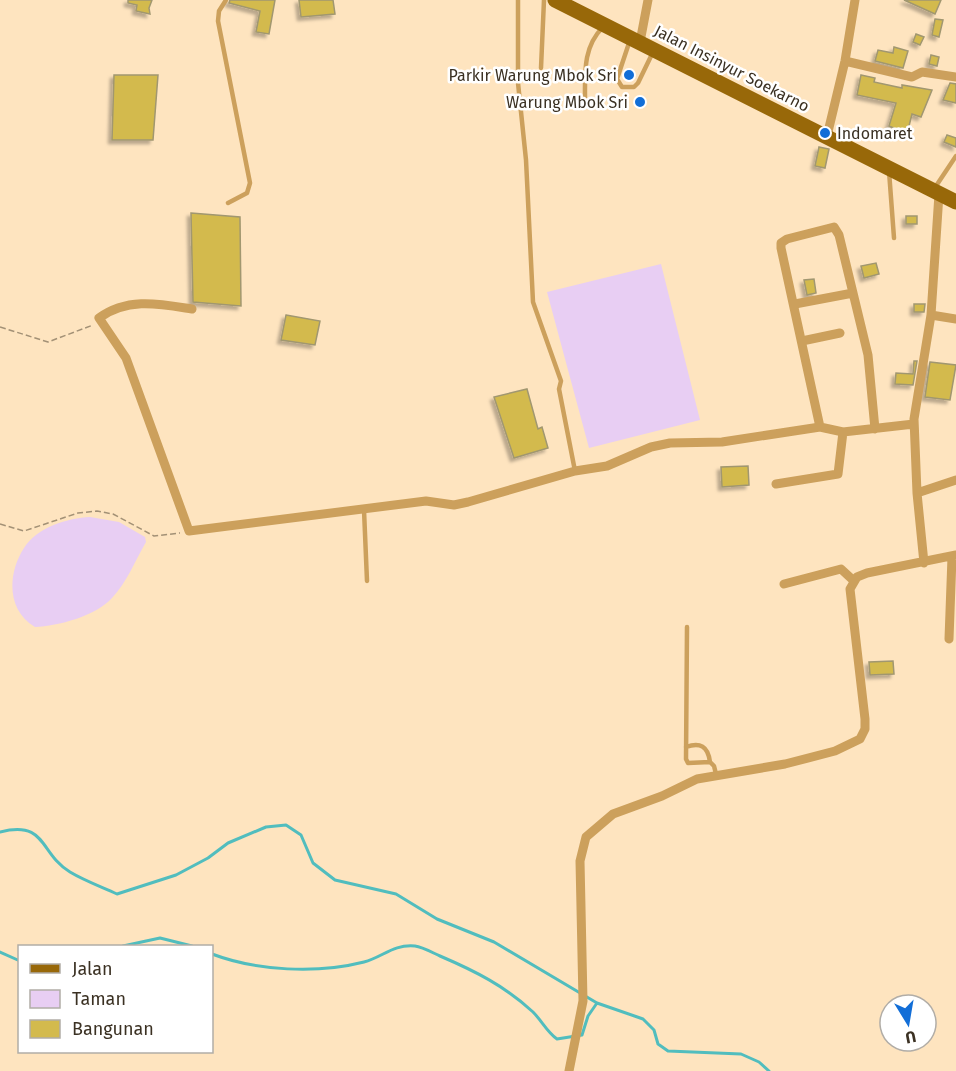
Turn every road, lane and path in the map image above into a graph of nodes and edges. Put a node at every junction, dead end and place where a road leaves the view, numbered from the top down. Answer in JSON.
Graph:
{"nodes":[{"id":1,"x":226,"y":0,"type":"edge"},
{"id":2,"x":518,"y":0,"type":"edge"},
{"id":3,"x":544,"y":0,"type":"edge"},
{"id":4,"x":555,"y":0,"type":"edge"},
{"id":5,"x":648,"y":0,"type":"edge"},
{"id":6,"x":855,"y":0,"type":"edge"},
{"id":7,"x":605,"y":25,"type":"junction"},
{"id":8,"x":635,"y":39,"type":"junction"},
{"id":9,"x":654,"y":49,"type":"junction"},
{"id":10,"x":845,"y":61,"type":"junction"},
{"id":11,"x":541,"y":68,"type":"dead end"},
{"id":12,"x":956,"y":77,"type":"edge"},
{"id":13,"x":585,"y":99,"type":"dead end"},
{"id":14,"x":827,"y":136,"type":"junction"},
{"id":15,"x":956,"y":156,"type":"edge"},
{"id":16,"x":889,"y":169,"type":"junction"},
{"id":17,"x":936,"y":193,"type":"junction"},
{"id":18,"x":956,"y":202,"type":"edge"},
{"id":19,"x":228,"y":203,"type":"dead end"},
{"id":20,"x":894,"y":238,"type":"dead end"},
{"id":21,"x":853,"y":293,"type":"junction"},
{"id":22,"x":795,"y":304,"type":"junction"},
{"id":23,"x":192,"y":309,"type":"dead end"},
{"id":24,"x":931,"y":315,"type":"junction"},
{"id":25,"x":99,"y":318,"type":"junction"},
{"id":26,"x":956,"y":319,"type":"edge"},
{"id":27,"x":0,"y":327,"type":"edge"},
{"id":28,"x":840,"y":333,"type":"dead end"},
{"id":29,"x":802,"y":341,"type":"junction"},
{"id":30,"x":914,"y":424,"type":"junction"},
{"id":31,"x":820,"y":428,"type":"junction"},
{"id":32,"x":875,"y":429,"type":"junction"},
{"id":33,"x":843,"y":432,"type":"junction"},
{"id":34,"x":575,"y":471,"type":"junction"},
{"id":35,"x":956,"y":480,"type":"edge"},
{"id":36,"x":776,"y":484,"type":"dead end"},
{"id":37,"x":917,"y":493,"type":"junction"},
{"id":38,"x":364,"y":510,"type":"junction"},
{"id":39,"x":0,"y":524,"type":"edge"},
{"id":40,"x":189,"y":531,"type":"junction"},
{"id":41,"x":954,"y":556,"type":"edge"},
{"id":42,"x":924,"y":563,"type":"junction"},
{"id":43,"x":854,"y":580,"type":"junction"},
{"id":44,"x":367,"y":581,"type":"dead end"},
{"id":45,"x":784,"y":584,"type":"dead end"},
{"id":46,"x":687,"y":627,"type":"dead end"},
{"id":47,"x":949,"y":639,"type":"dead end"},
{"id":48,"x":686,"y":747,"type":"junction"},
{"id":49,"x":710,"y":762,"type":"junction"},
{"id":50,"x":716,"y":774,"type":"junction"},
{"id":51,"x":570,"y":1068,"type":"edge"}],
"edges":[{"from":1,"to":19,"type":"lane"},
{"from":2,"to":34,"type":"lane"},
{"from":3,"to":11,"type":"lane"},
{"from":4,"to":7,"type":"main road","name":"Jalan Insinyur Soekarno"},
{"from":5,"to":8,"type":"street"},
{"from":6,"to":10,"type":"street"},
{"from":7,"to":8,"type":"main road","name":"Jalan Insinyur Soekarno"},
{"from":7,"to":13,"type":"lane"},
{"from":8,"to":9,"type":"main road","name":"Jalan Insinyur Soekarno"},
{"from":8,"to":9,"type":"lane"},
{"from":9,"to":14,"type":"main road","name":"Jalan Insinyur Soekarno"},
{"from":10,"to":12,"type":"street"},
{"from":10,"to":14,"type":"street"},
{"from":14,"to":16,"type":"main road","name":"Jalan Insinyur Soekarno"},
{"from":15,"to":17,"type":"lane"},
{"from":16,"to":17,"type":"main road","name":"Jalan Insinyur Soekarno"},
{"from":16,"to":20,"type":"lane"},
{"from":17,"to":18,"type":"main road","name":"Jalan Insinyur Soekarno"},
{"from":17,"to":24,"type":"street"},
{"from":21,"to":22,"type":"street"},
{"from":21,"to":22,"type":"street"},
{"from":21,"to":32,"type":"street"},
{"from":22,"to":29,"type":"street"},
{"from":23,"to":25,"type":"street"},
{"from":24,"to":26,"type":"street"},
{"from":24,"to":30,"type":"street"},
{"from":25,"to":27,"type":"path"},
{"from":25,"to":40,"type":"street"},
{"from":28,"to":29,"type":"street"},
{"from":29,"to":31,"type":"street"},
{"from":30,"to":32,"type":"street"},
{"from":30,"to":37,"type":"street"},
{"from":31,"to":33,"type":"street"},
{"from":31,"to":34,"type":"street"},
{"from":32,"to":33,"type":"street"},
{"from":33,"to":36,"type":"street"},
{"from":34,"to":38,"type":"street"},
{"from":35,"to":37,"type":"street"},
{"from":37,"to":42,"type":"street"},
{"from":38,"to":40,"type":"street"},
{"from":38,"to":44,"type":"lane"},
{"from":39,"to":40,"type":"path"},
{"from":41,"to":42,"type":"street"},
{"from":41,"to":47,"type":"street"},
{"from":42,"to":43,"type":"street"},
{"from":43,"to":45,"type":"street"},
{"from":43,"to":50,"type":"street"},
{"from":46,"to":48,"type":"lane"},
{"from":48,"to":49,"type":"lane"},
{"from":48,"to":49,"type":"lane"},
{"from":49,"to":50,"type":"lane"},
{"from":50,"to":51,"type":"street"}]}
